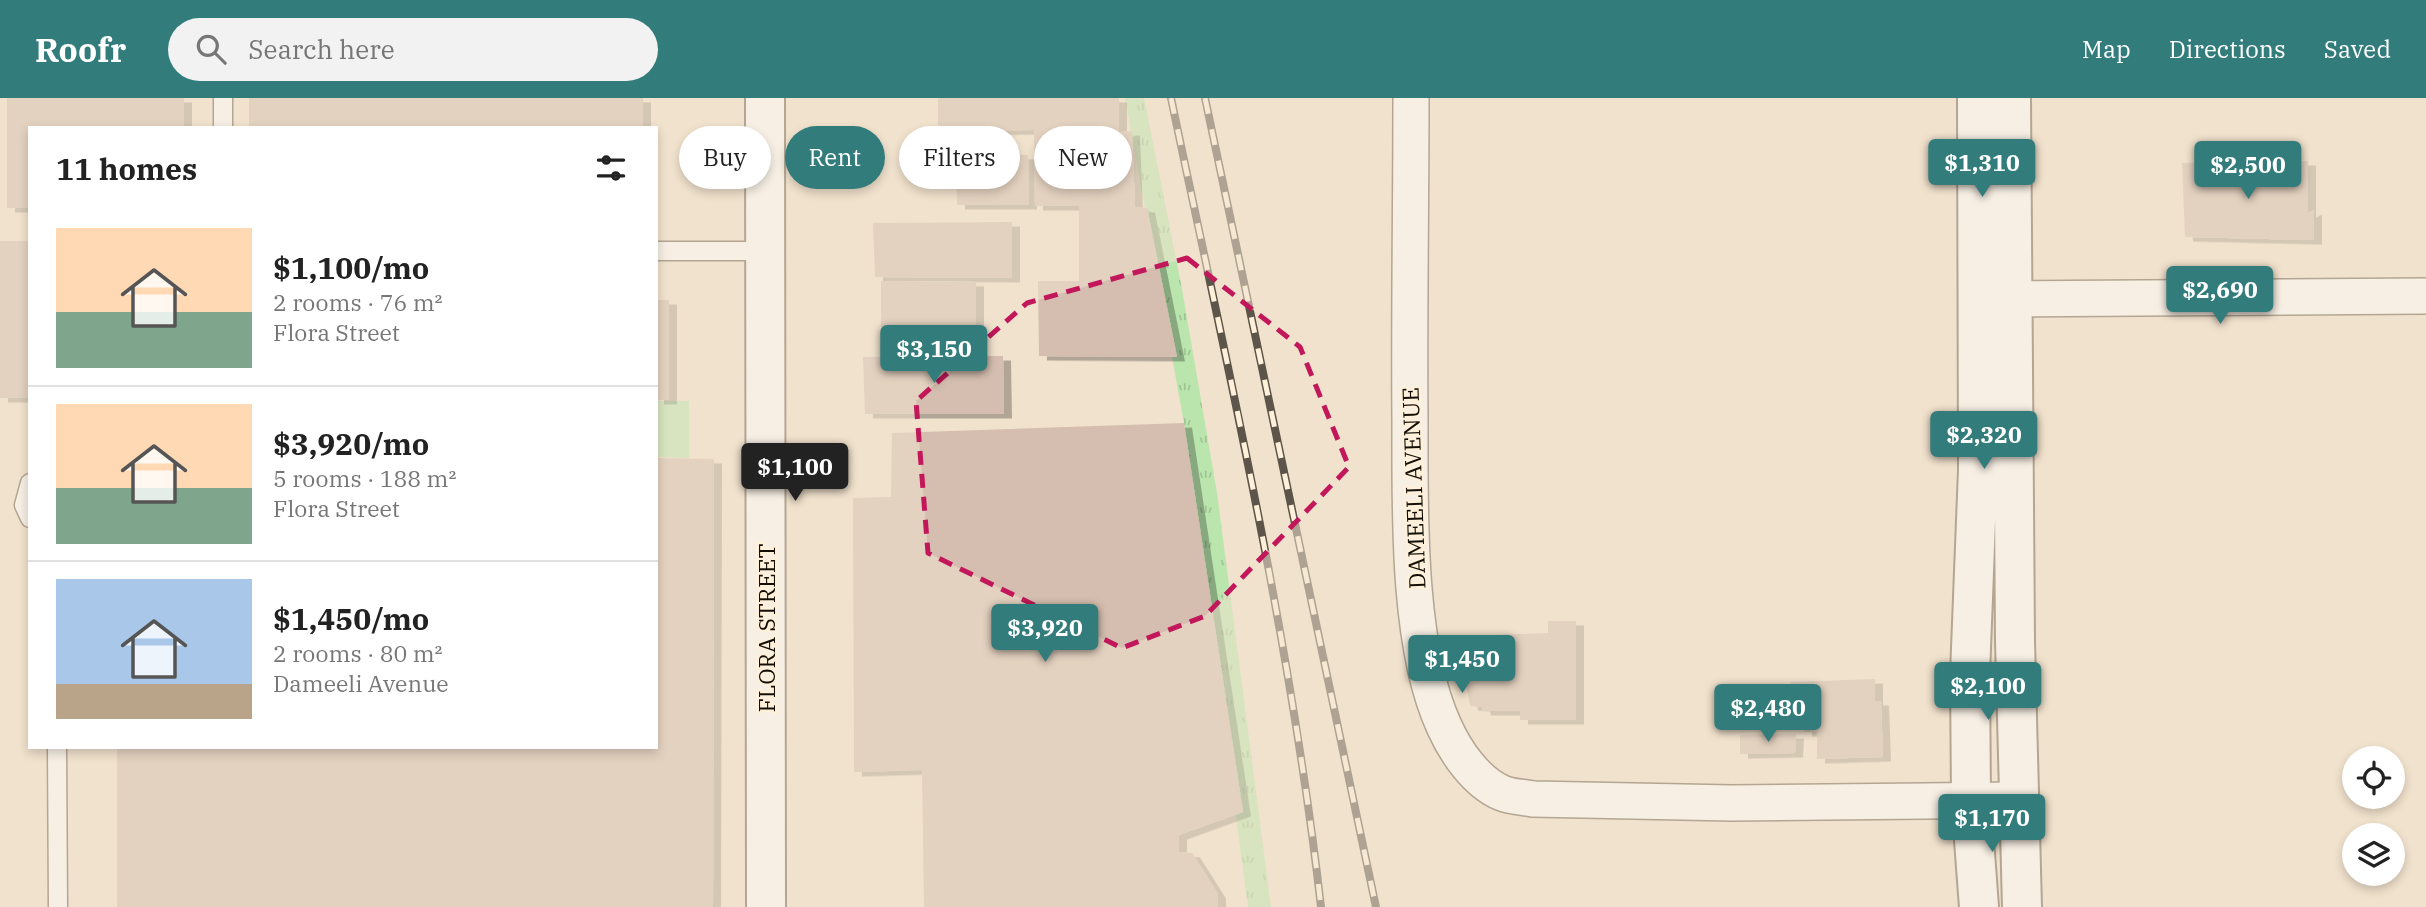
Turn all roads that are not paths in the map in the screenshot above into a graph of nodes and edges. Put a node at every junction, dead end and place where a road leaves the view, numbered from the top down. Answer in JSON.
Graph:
{"nodes":[{"id":1,"x":223,"y":98,"type":"edge"},
{"id":2,"x":765,"y":98,"type":"edge"},
{"id":3,"x":1411,"y":98,"type":"edge"},
{"id":4,"x":1977,"y":98,"type":"edge"},
{"id":5,"x":2011,"y":98,"type":"edge"},
{"id":6,"x":223,"y":126,"type":"edge"},
{"id":7,"x":658,"y":251,"type":"edge"},
{"id":8,"x":765,"y":251,"type":"junction"},
{"id":9,"x":2426,"y":296,"type":"edge"},
{"id":10,"x":2013,"y":299,"type":"junction"},
{"id":11,"x":28,"y":490,"type":"edge"},
{"id":12,"x":28,"y":514,"type":"edge"},
{"id":13,"x":57,"y":749,"type":"edge"},
{"id":14,"x":1971,"y":800,"type":"junction"},
{"id":15,"x":2021,"y":800,"type":"junction"},
{"id":16,"x":58,"y":907,"type":"edge"},
{"id":17,"x":766,"y":907,"type":"edge"},
{"id":18,"x":1979,"y":907,"type":"edge"},
{"id":19,"x":2022,"y":907,"type":"edge"}],
"edges":[{"from":1,"to":6,"type":"lane"},
{"from":2,"to":8,"type":"main road","name":"FLORA STREET"},
{"from":3,"to":14,"type":"street","name":"DAMEELI AVENUE"},
{"from":4,"to":14,"type":"main road"},
{"from":5,"to":10,"type":"main road"},
{"from":7,"to":8,"type":"lane"},
{"from":8,"to":17,"type":"main road","name":"FLORA STREET"},
{"from":9,"to":10,"type":"street"},
{"from":10,"to":15,"type":"main road"},
{"from":11,"to":12,"type":"lane"},
{"from":13,"to":16,"type":"lane"},
{"from":14,"to":15,"type":"street","name":"DAMEELI AVENUE"},
{"from":14,"to":18,"type":"main road"},
{"from":15,"to":19,"type":"main road"}]}
